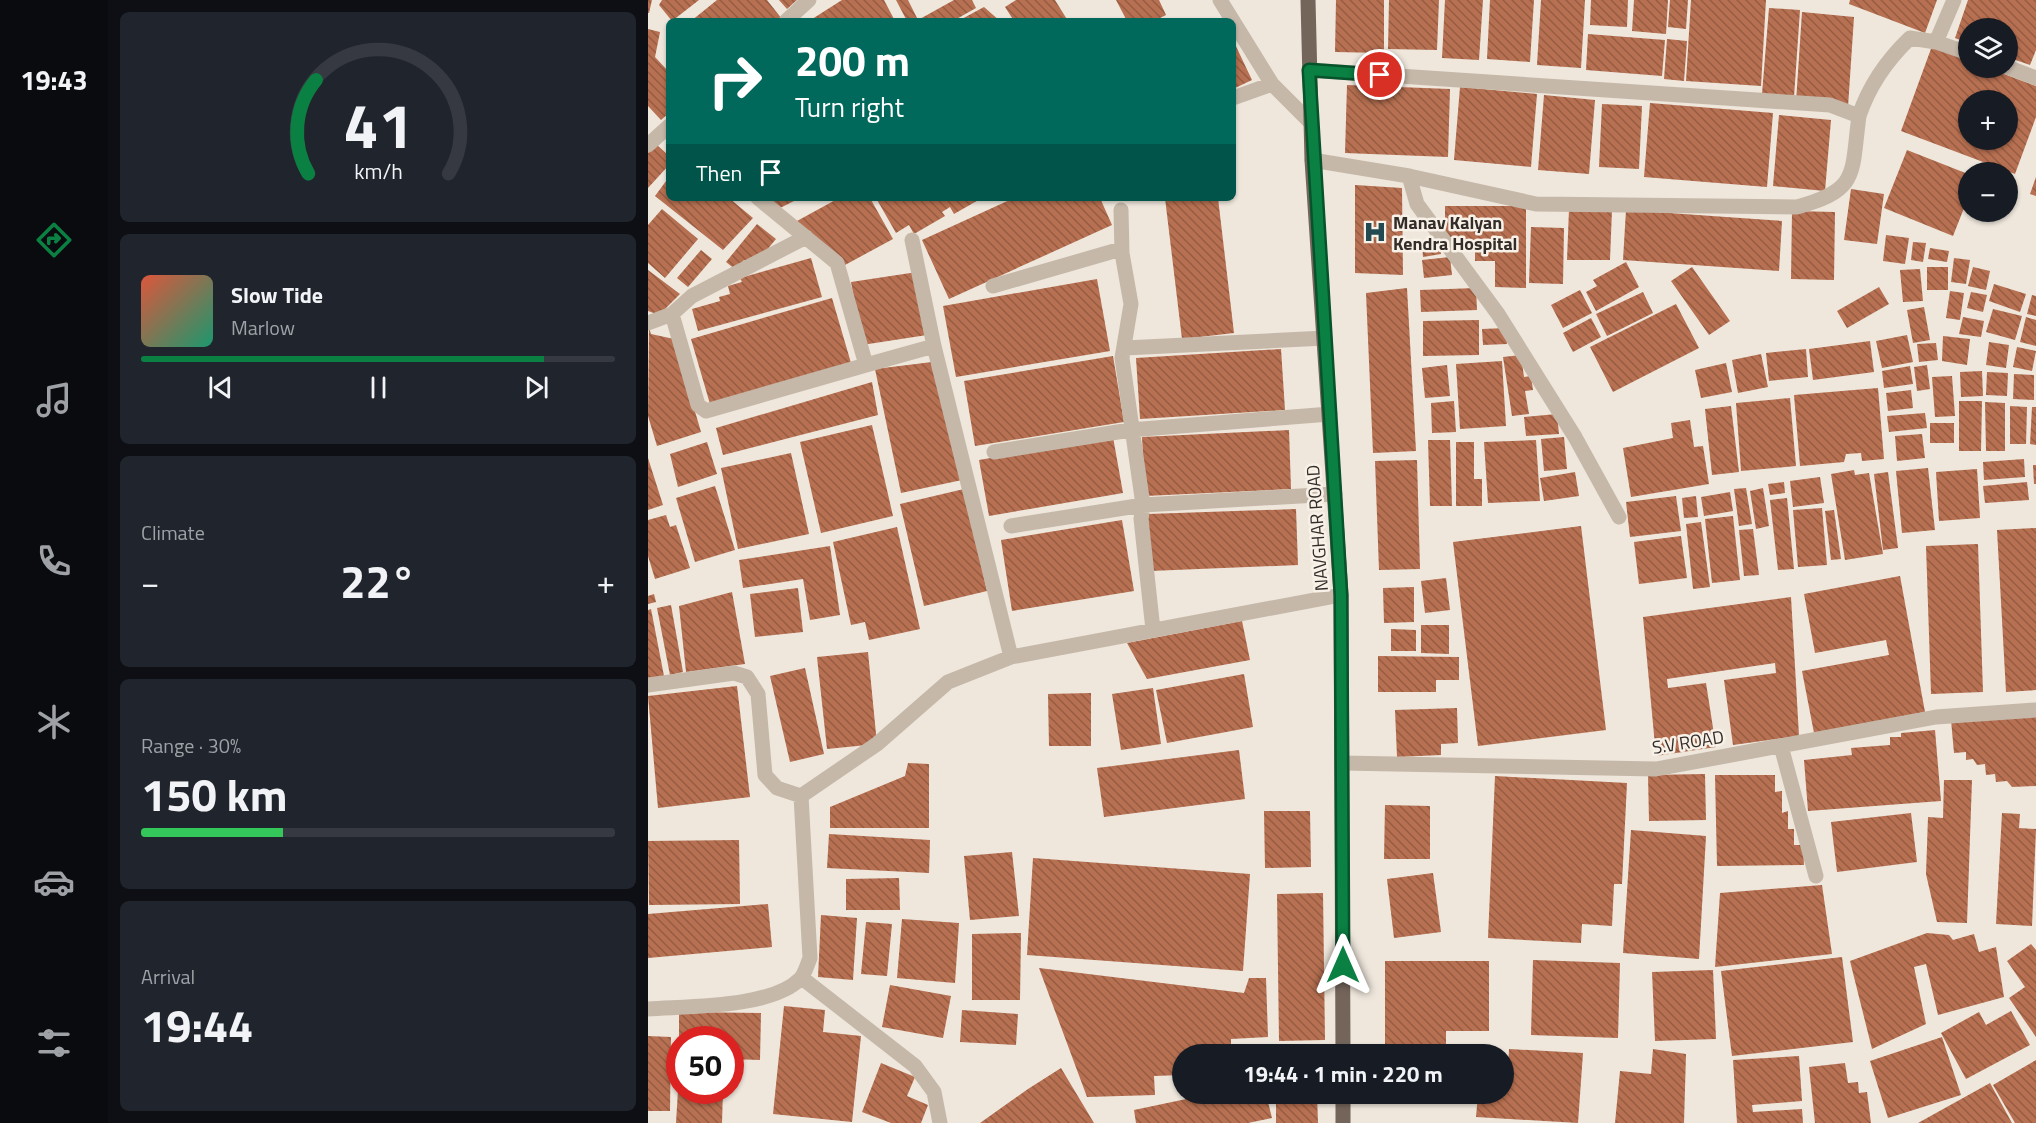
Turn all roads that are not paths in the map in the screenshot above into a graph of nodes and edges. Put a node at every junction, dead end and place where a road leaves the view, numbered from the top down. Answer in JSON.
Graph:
{"nodes":[{"id":1,"x":809,"y":0,"type":"edge"},
{"id":2,"x":1220,"y":0,"type":"edge"},
{"id":3,"x":1308,"y":0,"type":"edge"},
{"id":4,"x":1954,"y":0,"type":"edge"},
{"id":5,"x":789,"y":18,"type":"edge"},
{"id":6,"x":1231,"y":18,"type":"edge"},
{"id":7,"x":1236,"y":26,"type":"edge"},
{"id":8,"x":1936,"y":42,"type":"junction"},
{"id":9,"x":1958,"y":50,"type":"edge"},
{"id":10,"x":1309,"y":70,"type":"junction"},
{"id":11,"x":2018,"y":71,"type":"edge"},
{"id":12,"x":2036,"y":77,"type":"edge"},
{"id":13,"x":1272,"y":84,"type":"junction"},
{"id":14,"x":1236,"y":97,"type":"edge"},
{"id":15,"x":1859,"y":116,"type":"junction"},
{"id":16,"x":1311,"y":123,"type":"junction"},
{"id":17,"x":666,"y":129,"type":"edge"},
{"id":18,"x":648,"y":145,"type":"edge"},
{"id":19,"x":1312,"y":159,"type":"junction"},
{"id":20,"x":1408,"y":176,"type":"junction"},
{"id":21,"x":762,"y":201,"type":"edge"},
{"id":22,"x":1121,"y":210,"type":"dead end"},
{"id":23,"x":806,"y":237,"type":"junction"},
{"id":24,"x":912,"y":240,"type":"dead end"},
{"id":25,"x":1122,"y":249,"type":"junction"},
{"id":26,"x":993,"y":286,"type":"dead end"},
{"id":27,"x":672,"y":314,"type":"junction"},
{"id":28,"x":648,"y":323,"type":"edge"},
{"id":29,"x":1325,"y":338,"type":"junction"},
{"id":30,"x":934,"y":346,"type":"junction"},
{"id":31,"x":1125,"y":348,"type":"junction"},
{"id":32,"x":866,"y":365,"type":"junction"},
{"id":33,"x":1330,"y":414,"type":"junction"},
{"id":34,"x":1130,"y":430,"type":"junction"},
{"id":35,"x":994,"y":452,"type":"dead end"},
{"id":36,"x":1335,"y":494,"type":"junction"},
{"id":37,"x":1143,"y":505,"type":"junction"},
{"id":38,"x":1619,"y":517,"type":"dead end"},
{"id":39,"x":1011,"y":526,"type":"dead end"},
{"id":40,"x":1341,"y":595,"type":"junction"},
{"id":41,"x":1153,"y":630,"type":"junction"},
{"id":42,"x":1011,"y":657,"type":"junction"},
{"id":43,"x":648,"y":685,"type":"edge"},
{"id":44,"x":2036,"y":710,"type":"edge"},
{"id":45,"x":1781,"y":746,"type":"junction"},
{"id":46,"x":1342,"y":763,"type":"junction"},
{"id":47,"x":801,"y":796,"type":"junction"},
{"id":48,"x":1816,"y":876,"type":"dead end"},
{"id":49,"x":802,"y":978,"type":"junction"},
{"id":50,"x":648,"y":1009,"type":"edge"},
{"id":51,"x":1343,"y":1044,"type":"edge"},
{"id":52,"x":1343,"y":1104,"type":"edge"},
{"id":53,"x":940,"y":1123,"type":"edge"},
{"id":54,"x":1343,"y":1123,"type":"edge"}],
"edges":[{"from":1,"to":5,"type":"street"},
{"from":2,"to":6,"type":"street"},
{"from":3,"to":10,"type":"main road","name":"NAVGHAR ROAD"},
{"from":4,"to":8,"type":"street"},
{"from":7,"to":13,"type":"street"},
{"from":8,"to":9,"type":"street"},
{"from":8,"to":15,"type":"street"},
{"from":10,"to":15,"type":"street"},
{"from":10,"to":16,"type":"main road","name":"NAVGHAR ROAD"},
{"from":11,"to":12,"type":"street"},
{"from":13,"to":14,"type":"street"},
{"from":13,"to":16,"type":"street"},
{"from":15,"to":20,"type":"street"},
{"from":16,"to":19,"type":"main road","name":"NAVGHAR ROAD"},
{"from":17,"to":18,"type":"street"},
{"from":19,"to":20,"type":"street"},
{"from":19,"to":29,"type":"main road","name":"NAVGHAR ROAD"},
{"from":20,"to":38,"type":"street"},
{"from":21,"to":23,"type":"street"},
{"from":22,"to":25,"type":"street"},
{"from":23,"to":27,"type":"street"},
{"from":23,"to":32,"type":"street"},
{"from":24,"to":30,"type":"street"},
{"from":25,"to":26,"type":"street"},
{"from":25,"to":31,"type":"street"},
{"from":27,"to":28,"type":"street"},
{"from":27,"to":32,"type":"street"},
{"from":29,"to":31,"type":"street"},
{"from":29,"to":33,"type":"main road","name":"NAVGHAR ROAD"},
{"from":30,"to":32,"type":"street"},
{"from":30,"to":42,"type":"street"},
{"from":31,"to":34,"type":"street"},
{"from":33,"to":34,"type":"street"},
{"from":33,"to":36,"type":"main road","name":"NAVGHAR ROAD"},
{"from":34,"to":35,"type":"street"},
{"from":34,"to":37,"type":"street"},
{"from":36,"to":37,"type":"street"},
{"from":36,"to":40,"type":"main road","name":"NAVGHAR ROAD"},
{"from":37,"to":39,"type":"street"},
{"from":37,"to":41,"type":"street"},
{"from":40,"to":41,"type":"street"},
{"from":40,"to":46,"type":"main road","name":"NAVGHAR ROAD"},
{"from":41,"to":42,"type":"street"},
{"from":42,"to":47,"type":"street"},
{"from":43,"to":47,"type":"street"},
{"from":44,"to":45,"type":"street","name":"S.V ROAD"},
{"from":45,"to":46,"type":"street","name":"S.V ROAD"},
{"from":45,"to":48,"type":"street"},
{"from":46,"to":51,"type":"main road","name":"NAVGHAR ROAD"},
{"from":47,"to":49,"type":"street"},
{"from":49,"to":50,"type":"street"},
{"from":49,"to":53,"type":"street"},
{"from":52,"to":54,"type":"main road"}]}
